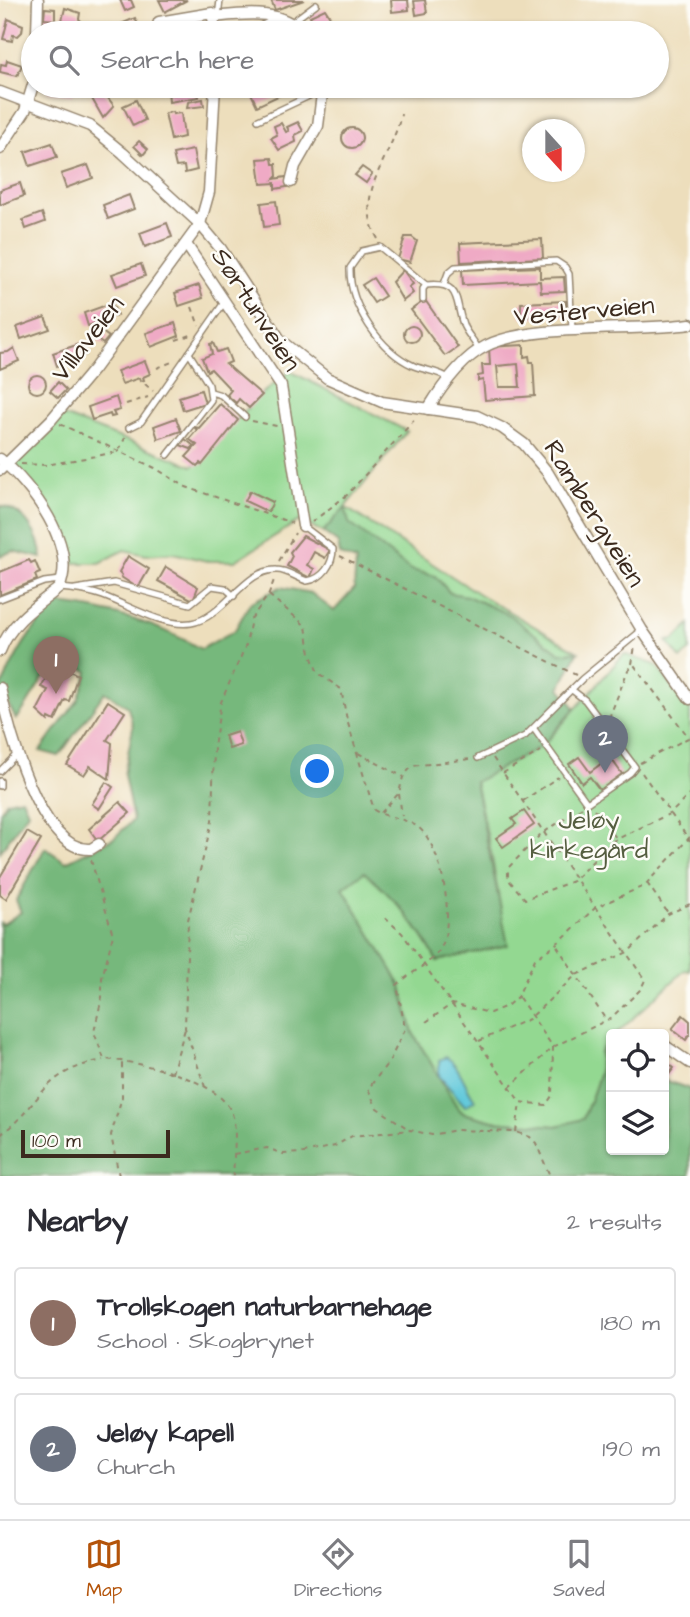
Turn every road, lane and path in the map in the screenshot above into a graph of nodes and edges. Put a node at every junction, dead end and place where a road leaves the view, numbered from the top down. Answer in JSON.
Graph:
{"nodes":[{"id":1,"x":38,"y":0,"type":"edge"},
{"id":2,"x":220,"y":0,"type":"edge"},
{"id":3,"x":316,"y":4,"type":"dead end"},
{"id":4,"x":215,"y":17,"type":"junction"},
{"id":5,"x":278,"y":17,"type":"junction"},
{"id":6,"x":37,"y":21,"type":"edge"},
{"id":7,"x":164,"y":21,"type":"edge"},
{"id":8,"x":215,"y":21,"type":"edge"},
{"id":9,"x":275,"y":21,"type":"edge"},
{"id":10,"x":289,"y":21,"type":"edge"},
{"id":11,"x":293,"y":21,"type":"edge"},
{"id":12,"x":0,"y":92,"type":"edge"},
{"id":13,"x":28,"y":98,"type":"edge"},
{"id":14,"x":214,"y":98,"type":"edge"},
{"id":15,"x":303,"y":98,"type":"edge"},
{"id":16,"x":322,"y":98,"type":"edge"},
{"id":17,"x":27,"y":101,"type":"junction"},
{"id":18,"x":401,"y":114,"type":"dead end"},
{"id":19,"x":258,"y":120,"type":"dead end"},
{"id":20,"x":0,"y":149,"type":"edge"},
{"id":21,"x":291,"y":182,"type":"dead end"},
{"id":22,"x":200,"y":224,"type":"junction"},
{"id":23,"x":186,"y":244,"type":"junction"},
{"id":24,"x":380,"y":247,"type":"junction"},
{"id":25,"x":444,"y":284,"type":"junction"},
{"id":26,"x":426,"y":285,"type":"junction"},
{"id":27,"x":424,"y":300,"type":"dead end"},
{"id":28,"x":223,"y":304,"type":"junction"},
{"id":29,"x":192,"y":307,"type":"dead end"},
{"id":30,"x":690,"y":324,"type":"edge"},
{"id":31,"x":572,"y":332,"type":"junction"},
{"id":32,"x":202,"y":333,"type":"junction"},
{"id":33,"x":176,"y":340,"type":"dead end"},
{"id":34,"x":479,"y":351,"type":"junction"},
{"id":35,"x":188,"y":355,"type":"junction"},
{"id":36,"x":157,"y":368,"type":"dead end"},
{"id":37,"x":450,"y":379,"type":"junction"},
{"id":38,"x":145,"y":384,"type":"dead end"},
{"id":39,"x":211,"y":393,"type":"junction"},
{"id":40,"x":127,"y":404,"type":"dead end"},
{"id":41,"x":425,"y":408,"type":"junction"},
{"id":42,"x":245,"y":417,"type":"joint"},
{"id":43,"x":51,"y":420,"type":"junction"},
{"id":44,"x":129,"y":428,"type":"joint"},
{"id":45,"x":289,"y":428,"type":"junction"},
{"id":46,"x":118,"y":452,"type":"junction"},
{"id":47,"x":167,"y":455,"type":"dead end"},
{"id":48,"x":2,"y":464,"type":"edge"},
{"id":49,"x":303,"y":526,"type":"junction"},
{"id":50,"x":334,"y":553,"type":"junction"},
{"id":51,"x":275,"y":569,"type":"junction"},
{"id":52,"x":61,"y":584,"type":"junction"},
{"id":53,"x":75,"y":589,"type":"junction"},
{"id":54,"x":269,"y":594,"type":"junction"},
{"id":55,"x":234,"y":596,"type":"junction"},
{"id":56,"x":0,"y":599,"type":"edge"},
{"id":57,"x":642,"y":630,"type":"junction"},
{"id":58,"x":4,"y":632,"type":"edge"},
{"id":59,"x":0,"y":651,"type":"edge"},
{"id":60,"x":632,"y":665,"type":"junction"},
{"id":61,"x":582,"y":679,"type":"junction"},
{"id":62,"x":0,"y":688,"type":"edge"},
{"id":63,"x":572,"y":690,"type":"junction"},
{"id":64,"x":690,"y":699,"type":"edge"},
{"id":65,"x":4,"y":724,"type":"edge"},
{"id":66,"x":603,"y":724,"type":"junction"},
{"id":67,"x":534,"y":729,"type":"junction"},
{"id":68,"x":690,"y":738,"type":"edge"},
{"id":69,"x":548,"y":748,"type":"junction"},
{"id":70,"x":358,"y":753,"type":"junction"},
{"id":71,"x":489,"y":753,"type":"junction"},
{"id":72,"x":17,"y":754,"type":"junction"},
{"id":73,"x":478,"y":758,"type":"joint"},
{"id":74,"x":635,"y":767,"type":"junction"},
{"id":75,"x":0,"y":771,"type":"edge"},
{"id":76,"x":565,"y":772,"type":"junction"},
{"id":77,"x":503,"y":773,"type":"junction"},
{"id":78,"x":403,"y":776,"type":"junction"},
{"id":79,"x":399,"y":793,"type":"junction"},
{"id":80,"x":690,"y":794,"type":"edge"},
{"id":81,"x":523,"y":801,"type":"junction"},
{"id":82,"x":587,"y":803,"type":"junction"},
{"id":83,"x":671,"y":813,"type":"junction"},
{"id":84,"x":381,"y":814,"type":"junction"},
{"id":85,"x":402,"y":817,"type":"junction"},
{"id":86,"x":545,"y":832,"type":"junction"},
{"id":87,"x":689,"y":838,"type":"edge"},
{"id":88,"x":617,"y":839,"type":"junction"},
{"id":89,"x":99,"y":844,"type":"dead end"},
{"id":90,"x":86,"y":850,"type":"junction"},
{"id":91,"x":577,"y":878,"type":"junction"},
{"id":92,"x":647,"y":883,"type":"junction"},
{"id":93,"x":690,"y":904,"type":"edge"},
{"id":94,"x":596,"y":907,"type":"junction"},
{"id":95,"x":668,"y":914,"type":"junction"},
{"id":96,"x":385,"y":918,"type":"dead end"},
{"id":97,"x":556,"y":944,"type":"junction"},
{"id":98,"x":628,"y":952,"type":"junction"},
{"id":99,"x":424,"y":964,"type":"junction"},
{"id":100,"x":576,"y":975,"type":"junction"},
{"id":101,"x":518,"y":996,"type":"junction"},
{"id":102,"x":452,"y":1004,"type":"junction"},
{"id":103,"x":533,"y":1016,"type":"junction"},
{"id":104,"x":607,"y":1021,"type":"junction"},
{"id":105,"x":426,"y":1022,"type":"dead end"},
{"id":106,"x":186,"y":1028,"type":"junction"},
{"id":107,"x":478,"y":1042,"type":"junction"},
{"id":108,"x":553,"y":1046,"type":"junction"},
{"id":109,"x":669,"y":1048,"type":"edge"},
{"id":110,"x":104,"y":1059,"type":"junction"},
{"id":111,"x":122,"y":1060,"type":"junction"},
{"id":112,"x":690,"y":1063,"type":"edge"},
{"id":113,"x":172,"y":1073,"type":"junction"},
{"id":114,"x":205,"y":1087,"type":"junction"},
{"id":115,"x":509,"y":1088,"type":"junction"},
{"id":116,"x":520,"y":1102,"type":"junction"},
{"id":117,"x":410,"y":1129,"type":"junction"},
{"id":118,"x":516,"y":1132,"type":"junction"},
{"id":119,"x":0,"y":1135,"type":"edge"},
{"id":120,"x":233,"y":1154,"type":"junction"},
{"id":121,"x":119,"y":1176,"type":"edge"},
{"id":122,"x":234,"y":1176,"type":"edge"},
{"id":123,"x":550,"y":1176,"type":"edge"}],
"edges":[{"from":1,"to":6,"type":"street"},
{"from":2,"to":4,"type":"lane"},
{"from":3,"to":11,"type":"lane"},
{"from":4,"to":5,"type":"street"},
{"from":4,"to":7,"type":"street"},
{"from":4,"to":8,"type":"street"},
{"from":5,"to":9,"type":"lane"},
{"from":5,"to":10,"type":"street"},
{"from":12,"to":17,"type":"street","name":"Rambergveien"},
{"from":13,"to":17,"type":"street"},
{"from":14,"to":22,"type":"street","name":"Villaveien"},
{"from":15,"to":19,"type":"lane"},
{"from":16,"to":21,"type":"street"},
{"from":17,"to":20,"type":"street"},
{"from":17,"to":22,"type":"street","name":"Rambergveien"},
{"from":18,"to":24,"type":"path"},
{"from":22,"to":23,"type":"street","name":"Villaveien"},
{"from":22,"to":41,"type":"street","name":"Rambergveien"},
{"from":23,"to":28,"type":"street","name":"Sørtunveien"},
{"from":23,"to":43,"type":"street","name":"Villaveien"},
{"from":24,"to":26,"type":"lane"},
{"from":24,"to":37,"type":"lane"},
{"from":25,"to":26,"type":"lane"},
{"from":25,"to":31,"type":"lane"},
{"from":25,"to":34,"type":"lane"},
{"from":26,"to":27,"type":"lane"},
{"from":28,"to":32,"type":"lane"},
{"from":28,"to":45,"type":"street","name":"Sørtunveien"},
{"from":29,"to":32,"type":"path"},
{"from":30,"to":31,"type":"street","name":"Vesterveien"},
{"from":31,"to":34,"type":"street","name":"Vesterveien"},
{"from":32,"to":33,"type":"path"},
{"from":32,"to":35,"type":"lane"},
{"from":34,"to":37,"type":"street","name":"Vesterveien"},
{"from":35,"to":36,"type":"path"},
{"from":35,"to":39,"type":"lane"},
{"from":35,"to":44,"type":"lane"},
{"from":37,"to":41,"type":"street","name":"Vesterveien"},
{"from":38,"to":40,"type":"path"},
{"from":39,"to":42,"type":"lane"},
{"from":39,"to":47,"type":"lane"},
{"from":41,"to":49,"type":"path"},
{"from":41,"to":57,"type":"street","name":"Rambergveien"},
{"from":42,"to":45,"type":"path"},
{"from":43,"to":46,"type":"path"},
{"from":43,"to":48,"type":"street","name":"Villaveien"},
{"from":44,"to":46,"type":"path"},
{"from":45,"to":49,"type":"street","name":"Sørtunveien"},
{"from":46,"to":48,"type":"path"},
{"from":46,"to":49,"type":"path"},
{"from":48,"to":52,"type":"street"},
{"from":49,"to":50,"type":"lane"},
{"from":49,"to":51,"type":"path"},
{"from":50,"to":51,"type":"lane"},
{"from":50,"to":61,"type":"path"},
{"from":51,"to":54,"type":"path"},
{"from":51,"to":55,"type":"lane"},
{"from":52,"to":53,"type":"lane"},
{"from":52,"to":56,"type":"lane"},
{"from":52,"to":58,"type":"street"},
{"from":53,"to":55,"type":"lane"},
{"from":53,"to":55,"type":"lane"},
{"from":54,"to":70,"type":"path"},
{"from":54,"to":106,"type":"path"},
{"from":57,"to":60,"type":"path"},
{"from":57,"to":61,"type":"lane"},
{"from":57,"to":64,"type":"street","name":"Rambergveien"},
{"from":58,"to":59,"type":"street"},
{"from":60,"to":66,"type":"path"},
{"from":60,"to":68,"type":"path"},
{"from":61,"to":63,"type":"lane"},
{"from":62,"to":65,"type":"street"},
{"from":63,"to":66,"type":"lane"},
{"from":63,"to":67,"type":"lane"},
{"from":65,"to":72,"type":"street"},
{"from":66,"to":74,"type":"lane"},
{"from":67,"to":69,"type":"lane"},
{"from":67,"to":71,"type":"lane"},
{"from":68,"to":74,"type":"path"},
{"from":69,"to":76,"type":"lane"},
{"from":69,"to":77,"type":"path"},
{"from":70,"to":78,"type":"path"},
{"from":70,"to":84,"type":"path"},
{"from":71,"to":73,"type":"lane"},
{"from":71,"to":77,"type":"path"},
{"from":72,"to":75,"type":"lane"},
{"from":72,"to":90,"type":"street"},
{"from":73,"to":78,"type":"path"},
{"from":74,"to":82,"type":"lane"},
{"from":74,"to":83,"type":"path"},
{"from":76,"to":81,"type":"path"},
{"from":76,"to":82,"type":"lane"},
{"from":77,"to":81,"type":"path"},
{"from":78,"to":79,"type":"path"},
{"from":79,"to":84,"type":"path"},
{"from":79,"to":85,"type":"path"},
{"from":80,"to":83,"type":"path"},
{"from":81,"to":86,"type":"path"},
{"from":82,"to":86,"type":"path"},
{"from":82,"to":88,"type":"path"},
{"from":83,"to":87,"type":"path"},
{"from":83,"to":88,"type":"path"},
{"from":84,"to":85,"type":"path"},
{"from":85,"to":99,"type":"path"},
{"from":86,"to":91,"type":"path"},
{"from":86,"to":91,"type":"path"},
{"from":87,"to":92,"type":"path"},
{"from":88,"to":91,"type":"path"},
{"from":89,"to":90,"type":"street"},
{"from":90,"to":110,"type":"path"},
{"from":91,"to":94,"type":"path"},
{"from":92,"to":94,"type":"path"},
{"from":92,"to":95,"type":"path"},
{"from":93,"to":95,"type":"path"},
{"from":94,"to":97,"type":"path"},
{"from":94,"to":98,"type":"path"},
{"from":95,"to":98,"type":"path"},
{"from":96,"to":99,"type":"path"},
{"from":97,"to":100,"type":"path"},
{"from":97,"to":101,"type":"path"},
{"from":98,"to":100,"type":"path"},
{"from":98,"to":104,"type":"path"},
{"from":99,"to":102,"type":"path"},
{"from":99,"to":117,"type":"path"},
{"from":100,"to":103,"type":"path"},
{"from":100,"to":104,"type":"path"},
{"from":101,"to":102,"type":"path"},
{"from":101,"to":103,"type":"path"},
{"from":102,"to":105,"type":"path"},
{"from":102,"to":107,"type":"path"},
{"from":103,"to":107,"type":"path"},
{"from":103,"to":108,"type":"path"},
{"from":104,"to":108,"type":"path"},
{"from":106,"to":113,"type":"path"},
{"from":106,"to":114,"type":"path"},
{"from":107,"to":115,"type":"path"},
{"from":108,"to":115,"type":"path"},
{"from":108,"to":116,"type":"path"},
{"from":109,"to":112,"type":"street"},
{"from":110,"to":111,"type":"path"},
{"from":110,"to":119,"type":"path"},
{"from":111,"to":113,"type":"path"},
{"from":111,"to":121,"type":"path"},
{"from":113,"to":114,"type":"path"},
{"from":114,"to":120,"type":"path"},
{"from":115,"to":116,"type":"path"},
{"from":116,"to":118,"type":"path"},
{"from":117,"to":118,"type":"path"},
{"from":117,"to":120,"type":"path"},
{"from":118,"to":123,"type":"path"},
{"from":120,"to":122,"type":"path"}]}
